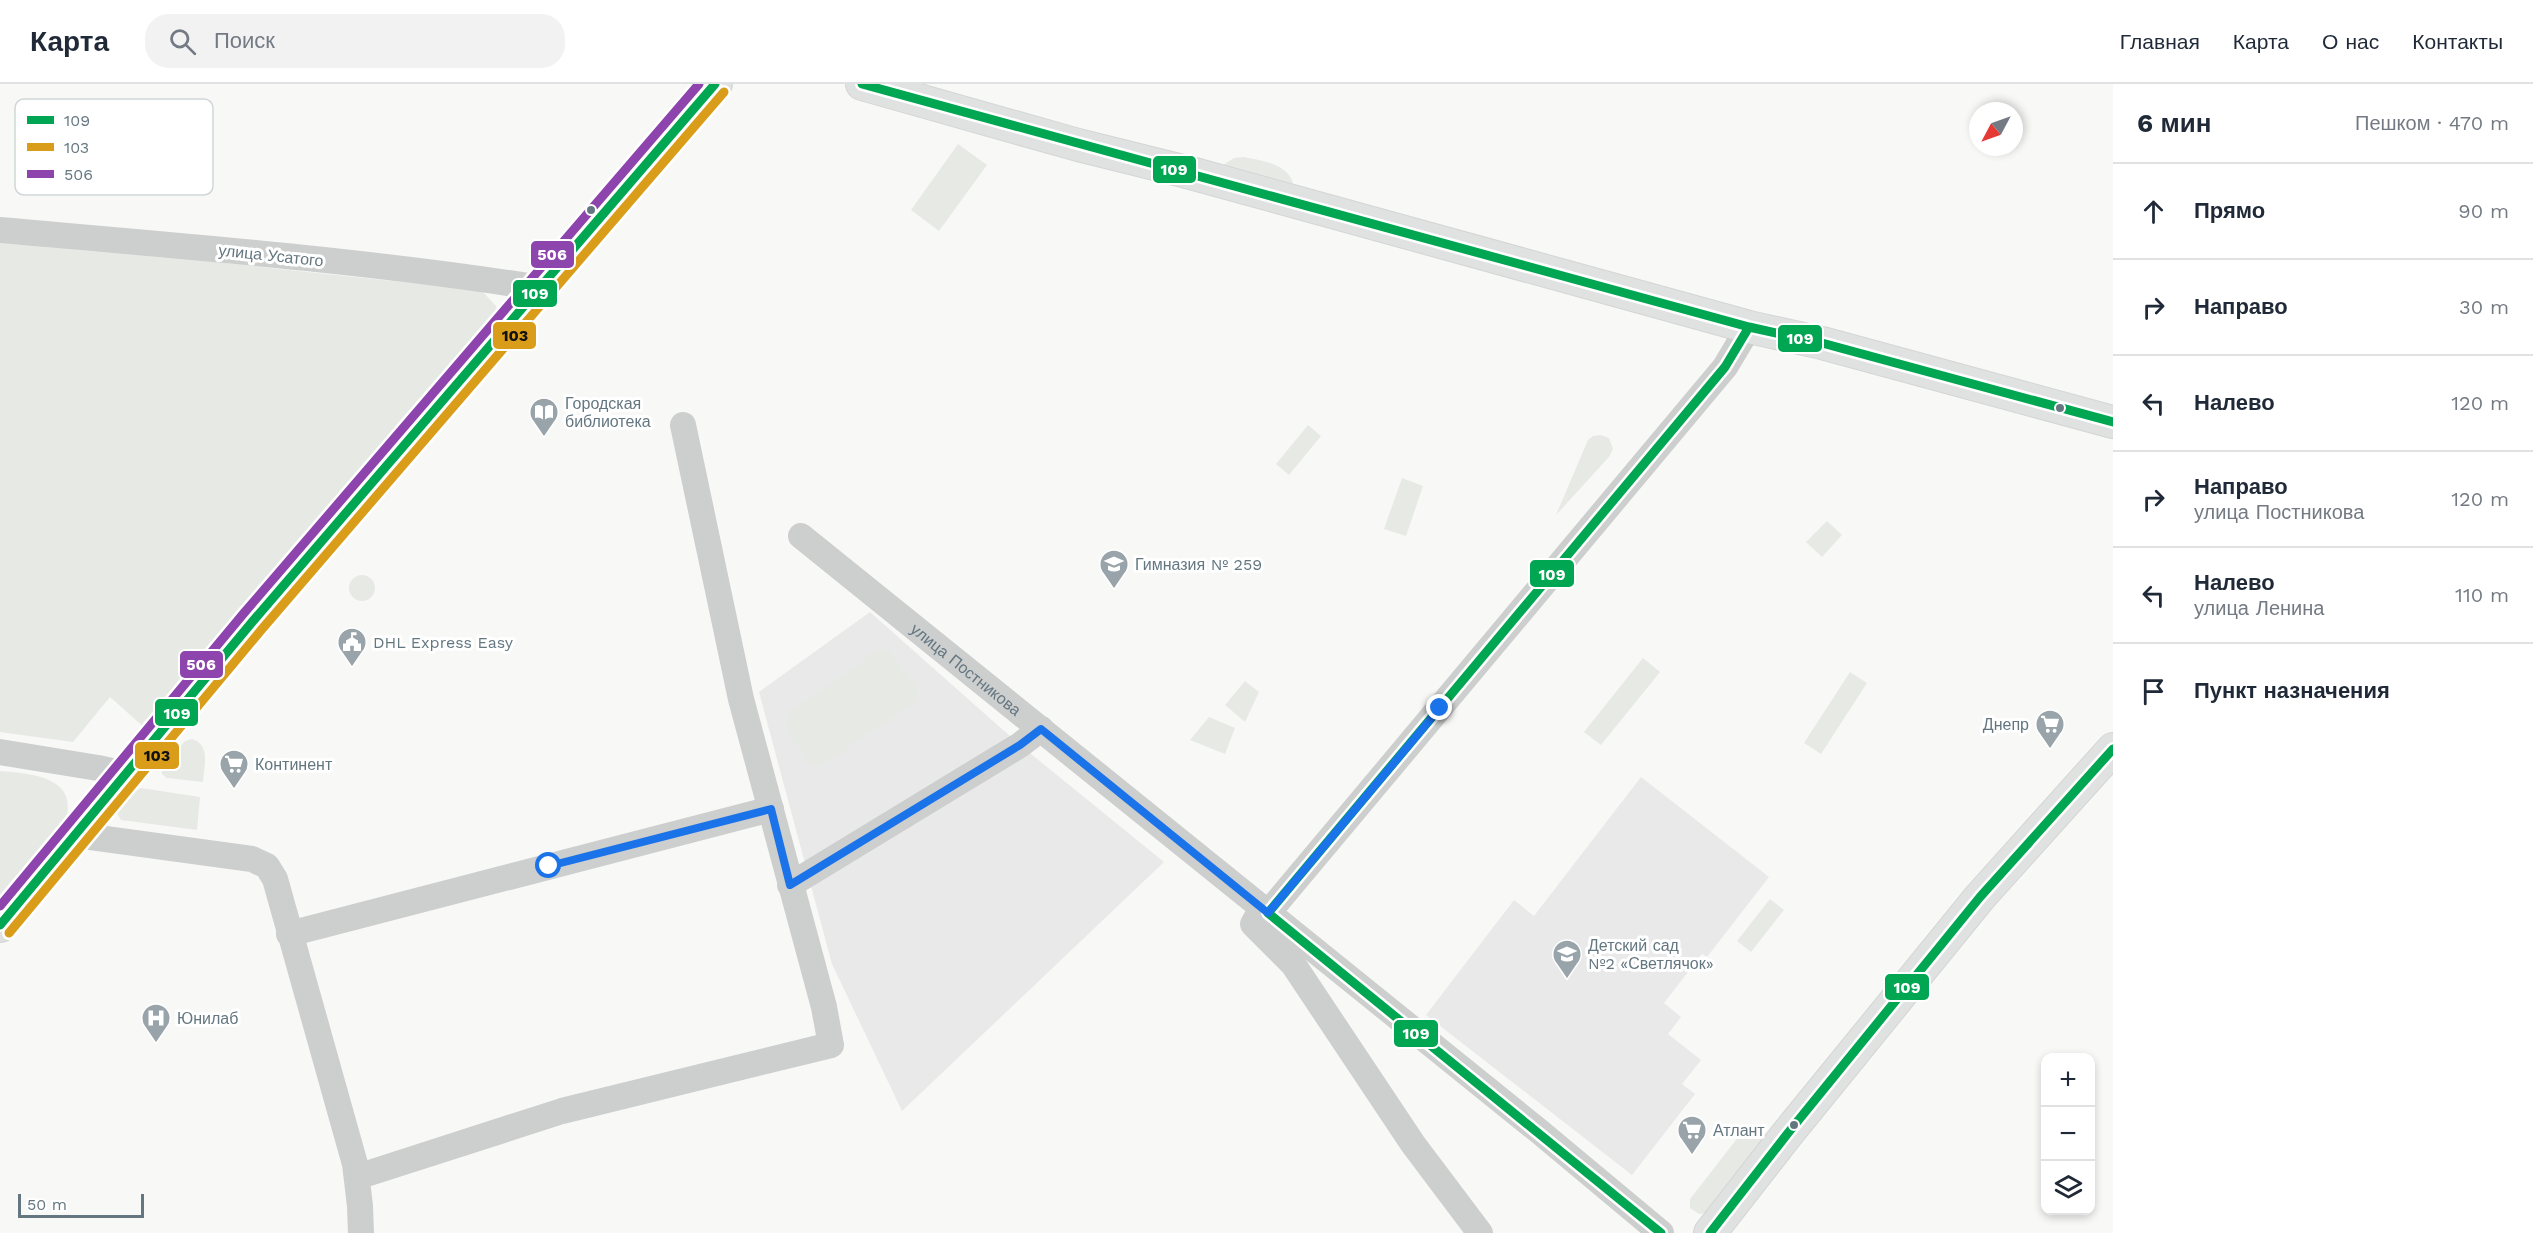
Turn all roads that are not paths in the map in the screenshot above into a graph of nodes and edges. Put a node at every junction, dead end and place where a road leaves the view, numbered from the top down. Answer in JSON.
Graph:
{"nodes":[{"id":1,"x":715,"y":84,"type":"edge"},
{"id":2,"x":867,"y":85,"type":"edge"},
{"id":3,"x":0,"y":230,"type":"edge"},
{"id":4,"x":541,"y":288,"type":"junction"},
{"id":5,"x":1749,"y":327,"type":"junction"},
{"id":6,"x":2113,"y":422,"type":"edge"},
{"id":7,"x":683,"y":426,"type":"dead end"},
{"id":8,"x":801,"y":536,"type":"dead end"},
{"id":9,"x":1041,"y":729,"type":"junction"},
{"id":10,"x":2113,"y":749,"type":"edge"},
{"id":11,"x":0,"y":752,"type":"edge"},
{"id":12,"x":125,"y":774,"type":"junction"},
{"id":13,"x":771,"y":809,"type":"junction"},
{"id":14,"x":76,"y":835,"type":"junction"},
{"id":15,"x":790,"y":885,"type":"junction"},
{"id":16,"x":1265,"y":911,"type":"junction"},
{"id":17,"x":0,"y":925,"type":"edge"},
{"id":18,"x":289,"y":934,"type":"junction"},
{"id":19,"x":357,"y":1177,"type":"junction"},
{"id":20,"x":361,"y":1233,"type":"edge"},
{"id":21,"x":1480,"y":1233,"type":"edge"},
{"id":22,"x":1661,"y":1233,"type":"edge"},
{"id":23,"x":1710,"y":1233,"type":"edge"}],
"edges":[{"from":1,"to":4,"type":"highway"},
{"from":2,"to":5,"type":"main road"},
{"from":3,"to":4,"type":"street","name":"улица Усатого"},
{"from":4,"to":12,"type":"highway"},
{"from":5,"to":6,"type":"main road"},
{"from":5,"to":16,"type":"street"},
{"from":7,"to":13,"type":"street"},
{"from":8,"to":9,"type":"street","name":"улица Постникова"},
{"from":9,"to":15,"type":"street"},
{"from":9,"to":16,"type":"street","name":"улица Постникова"},
{"from":10,"to":23,"type":"main road"},
{"from":11,"to":12,"type":"street"},
{"from":12,"to":14,"type":"highway"},
{"from":13,"to":15,"type":"street"},
{"from":13,"to":18,"type":"street"},
{"from":14,"to":17,"type":"highway"},
{"from":14,"to":18,"type":"street"},
{"from":15,"to":19,"type":"street"},
{"from":16,"to":21,"type":"street"},
{"from":16,"to":22,"type":"street","name":"улица Постникова"},
{"from":18,"to":19,"type":"street"},
{"from":19,"to":20,"type":"street"}]}
